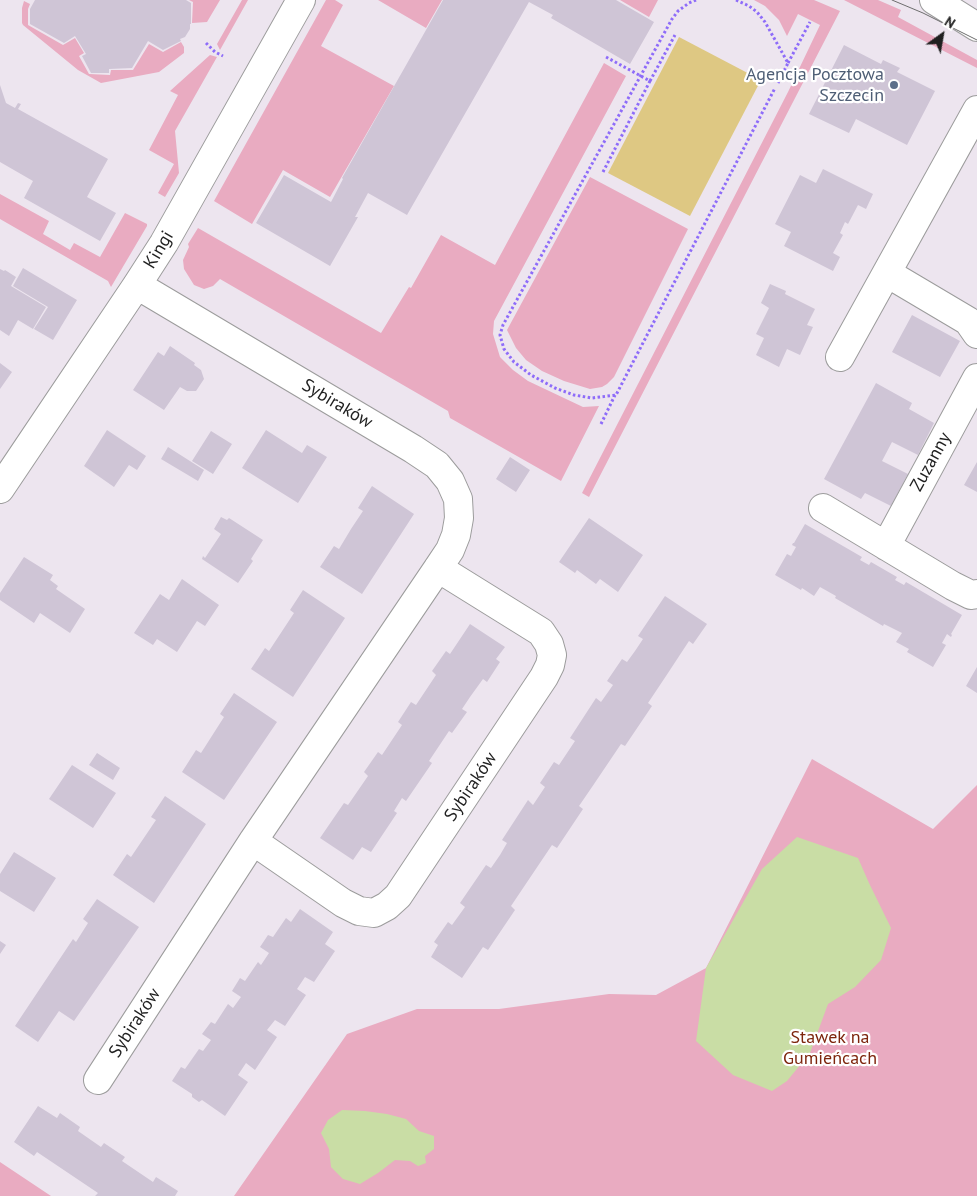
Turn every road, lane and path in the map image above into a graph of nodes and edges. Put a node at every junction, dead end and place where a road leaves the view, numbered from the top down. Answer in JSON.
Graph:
{"nodes":[{"id":1,"x":302,"y":0,"type":"edge"},
{"id":2,"x":696,"y":0,"type":"edge"},
{"id":3,"x":736,"y":0,"type":"edge"},
{"id":4,"x":934,"y":0,"type":"edge"},
{"id":5,"x":810,"y":22,"type":"dead end"},
{"id":6,"x":977,"y":27,"type":"edge"},
{"id":7,"x":675,"y":35,"type":"dead end"},
{"id":8,"x":206,"y":43,"type":"dead end"},
{"id":9,"x":223,"y":56,"type":"dead end"},
{"id":10,"x":606,"y":57,"type":"dead end"},
{"id":11,"x":788,"y":63,"type":"junction"},
{"id":12,"x":640,"y":76,"type":"junction"},
{"id":13,"x":650,"y":81,"type":"junction"},
{"id":14,"x":778,"y":83,"type":"dead end"},
{"id":15,"x":775,"y":88,"type":"dead end"},
{"id":16,"x":977,"y":110,"type":"edge"},
{"id":17,"x":603,"y":172,"type":"dead end"},
{"id":18,"x":887,"y":273,"type":"junction"},
{"id":19,"x":137,"y":285,"type":"junction"},
{"id":20,"x":977,"y":334,"type":"edge"},
{"id":21,"x":840,"y":357,"type":"dead end"},
{"id":22,"x":977,"y":378,"type":"edge"},
{"id":23,"x":616,"y":394,"type":"junction"},
{"id":24,"x":601,"y":424,"type":"dead end"},
{"id":25,"x":0,"y":489,"type":"edge"},
{"id":26,"x":823,"y":508,"type":"dead end"},
{"id":27,"x":886,"y":546,"type":"junction"},
{"id":28,"x":438,"y":568,"type":"junction"},
{"id":29,"x":977,"y":594,"type":"edge"},
{"id":30,"x":253,"y":841,"type":"junction"},
{"id":31,"x":98,"y":1080,"type":"dead end"}],
"edges":[{"from":1,"to":19,"type":"street","name":"Kingi"},
{"from":2,"to":12,"type":"path"},
{"from":3,"to":11,"type":"path"},
{"from":4,"to":6,"type":"street"},
{"from":5,"to":11,"type":"path"},
{"from":7,"to":13,"type":"path"},
{"from":8,"to":9,"type":"path"},
{"from":10,"to":12,"type":"path"},
{"from":11,"to":14,"type":"path"},
{"from":12,"to":13,"type":"path"},
{"from":12,"to":23,"type":"path"},
{"from":13,"to":17,"type":"path"},
{"from":15,"to":23,"type":"path"},
{"from":16,"to":18,"type":"street"},
{"from":18,"to":20,"type":"street"},
{"from":18,"to":21,"type":"street"},
{"from":19,"to":25,"type":"street","name":"Kingi"},
{"from":19,"to":28,"type":"street","name":"Sybiraków"},
{"from":22,"to":27,"type":"street","name":"Zuzanny"},
{"from":23,"to":24,"type":"path"},
{"from":26,"to":27,"type":"street"},
{"from":27,"to":29,"type":"street"},
{"from":28,"to":30,"type":"street","name":"Sybiraków"},
{"from":28,"to":30,"type":"street","name":"Sybiraków"},
{"from":30,"to":31,"type":"street","name":"Sybiraków"}]}
